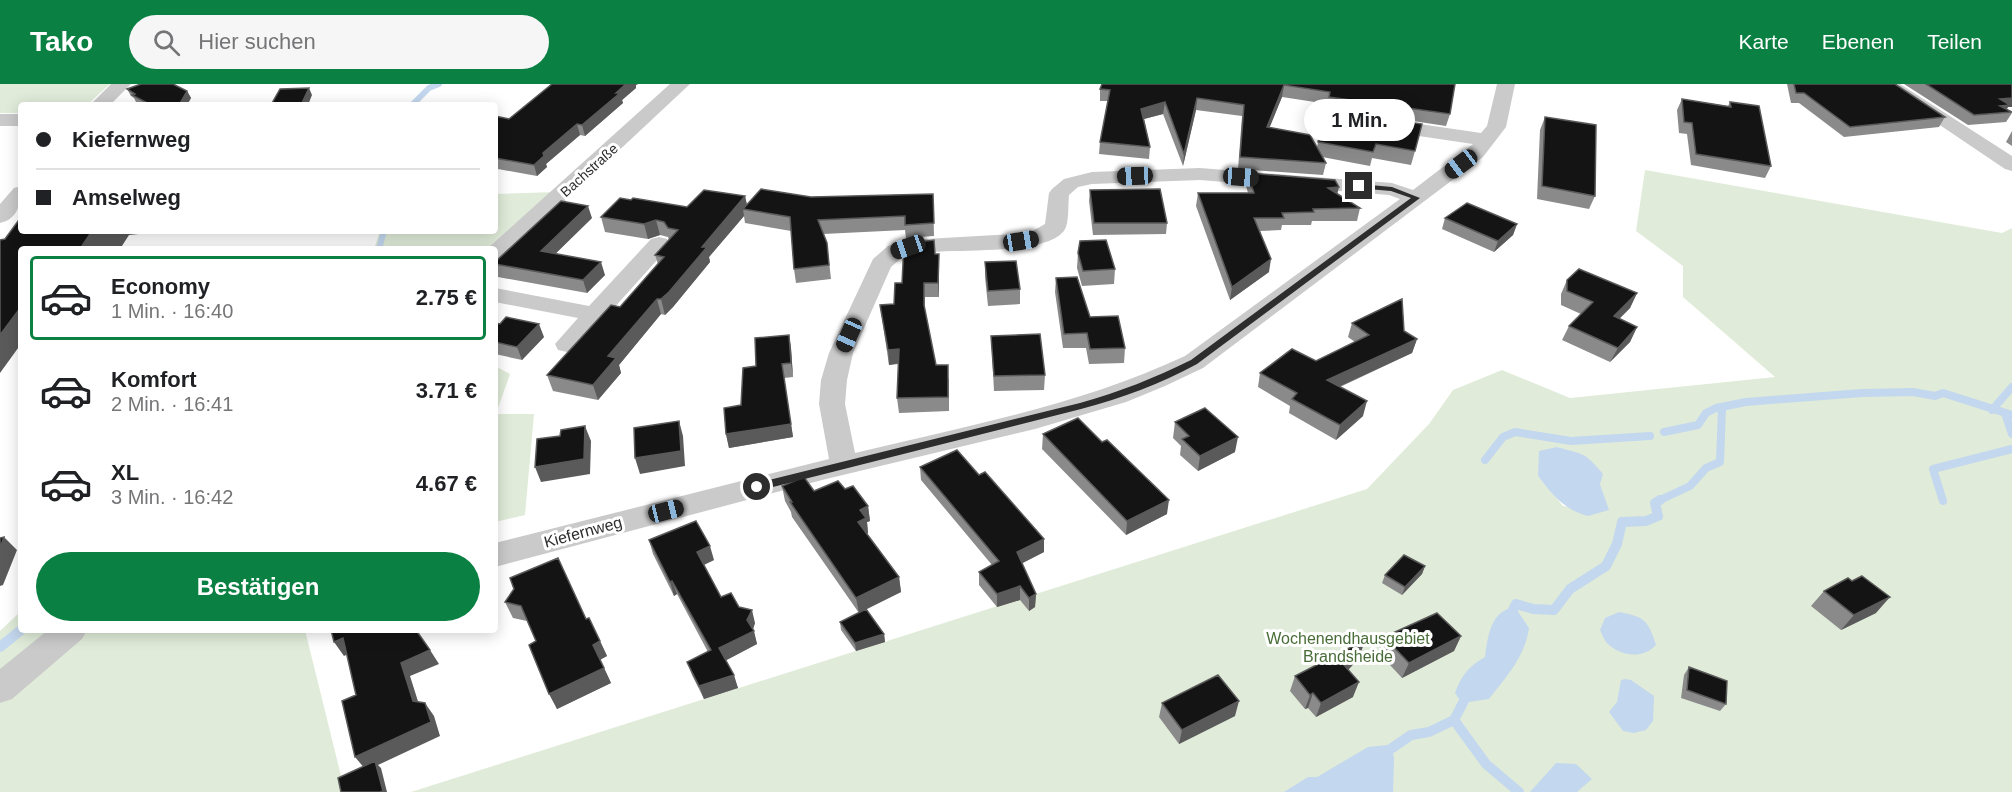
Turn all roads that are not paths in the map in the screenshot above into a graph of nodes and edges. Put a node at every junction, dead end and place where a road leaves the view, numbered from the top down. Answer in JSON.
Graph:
{"nodes":[{"id":1,"x":122,"y":84,"type":"edge"},
{"id":2,"x":681,"y":84,"type":"edge"},
{"id":3,"x":1506,"y":84,"type":"edge"},
{"id":4,"x":1888,"y":84,"type":"edge"},
{"id":5,"x":102,"y":102,"type":"edge"},
{"id":6,"x":1317,"y":115,"type":"dead end"},
{"id":7,"x":0,"y":120,"type":"edge"},
{"id":8,"x":18,"y":120,"type":"edge"},
{"id":9,"x":1488,"y":141,"type":"junction"},
{"id":10,"x":2012,"y":165,"type":"edge"},
{"id":11,"x":18,"y":196,"type":"edge"},
{"id":12,"x":1416,"y":198,"type":"junction"},
{"id":13,"x":0,"y":217,"type":"edge"},
{"id":14,"x":659,"y":244,"type":"dead end"},
{"id":15,"x":498,"y":251,"type":"edge"},
{"id":16,"x":498,"y":296,"type":"edge"},
{"id":17,"x":595,"y":315,"type":"junction"},
{"id":18,"x":567,"y":344,"type":"dead end"},
{"id":19,"x":844,"y":465,"type":"junction"},
{"id":20,"x":498,"y":554,"type":"edge"},
{"id":21,"x":67,"y":633,"type":"edge"},
{"id":22,"x":5,"y":683,"type":"edge"}],
"edges":[{"from":1,"to":5,"type":"street"},
{"from":2,"to":15,"type":"street","name":"Bachstraße"},
{"from":3,"to":9,"type":"street","name":"Kiefernweg"},
{"from":4,"to":10,"type":"street"},
{"from":6,"to":9,"type":"street"},
{"from":7,"to":8,"type":"street"},
{"from":9,"to":12,"type":"street","name":"Kiefernweg"},
{"from":11,"to":13,"type":"street"},
{"from":12,"to":19,"type":"street","name":"Kiefernweg"},
{"from":12,"to":19,"type":"street"},
{"from":14,"to":17,"type":"street"},
{"from":16,"to":17,"type":"street"},
{"from":17,"to":18,"type":"street"},
{"from":19,"to":20,"type":"street","name":"Kiefernweg"},
{"from":21,"to":22,"type":"street"}]}
